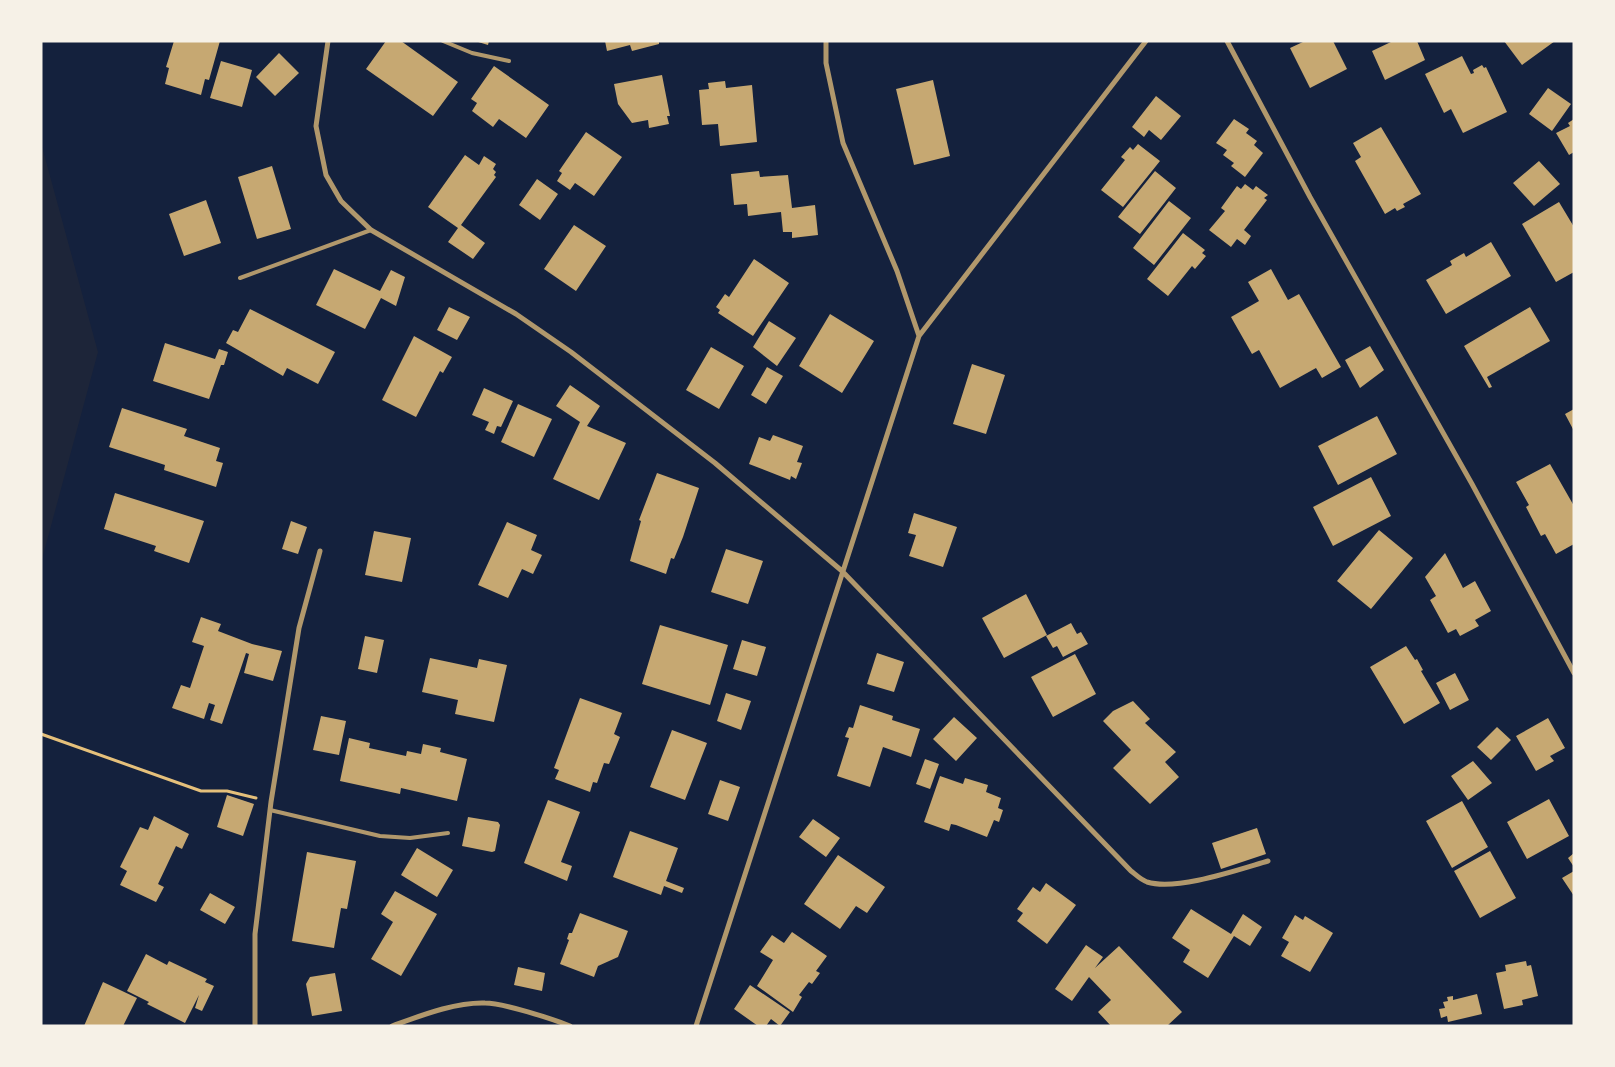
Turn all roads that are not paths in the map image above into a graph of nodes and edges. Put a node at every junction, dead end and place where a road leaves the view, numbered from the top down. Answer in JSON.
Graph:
{"nodes":[{"id":1,"x":328,"y":41,"type":"edge"},
{"id":2,"x":443,"y":41,"type":"edge"},
{"id":3,"x":826,"y":41,"type":"edge"},
{"id":4,"x":1146,"y":41,"type":"edge"},
{"id":5,"x":1227,"y":41,"type":"edge"},
{"id":6,"x":509,"y":61,"type":"dead end"},
{"id":7,"x":371,"y":230,"type":"junction"},
{"id":8,"x":240,"y":278,"type":"dead end"},
{"id":9,"x":919,"y":336,"type":"junction"},
{"id":10,"x":320,"y":551,"type":"dead end"},
{"id":11,"x":842,"y":571,"type":"junction"},
{"id":12,"x":1574,"y":673,"type":"edge"},
{"id":13,"x":270,"y":810,"type":"junction"},
{"id":14,"x":448,"y":833,"type":"dead end"},
{"id":15,"x":1268,"y":862,"type":"dead end"},
{"id":16,"x":255,"y":1026,"type":"edge"},
{"id":17,"x":392,"y":1026,"type":"edge"},
{"id":18,"x":570,"y":1026,"type":"edge"},
{"id":19,"x":696,"y":1026,"type":"edge"}],
"edges":[{"from":1,"to":7,"type":"street"},
{"from":2,"to":6,"type":"lane"},
{"from":3,"to":9,"type":"street"},
{"from":4,"to":9,"type":"street"},
{"from":5,"to":12,"type":"street"},
{"from":7,"to":8,"type":"lane"},
{"from":7,"to":11,"type":"street"},
{"from":9,"to":11,"type":"street"},
{"from":10,"to":13,"type":"street"},
{"from":11,"to":15,"type":"street"},
{"from":11,"to":19,"type":"street"},
{"from":13,"to":14,"type":"lane"},
{"from":13,"to":16,"type":"street"},
{"from":17,"to":18,"type":"street"}]}
